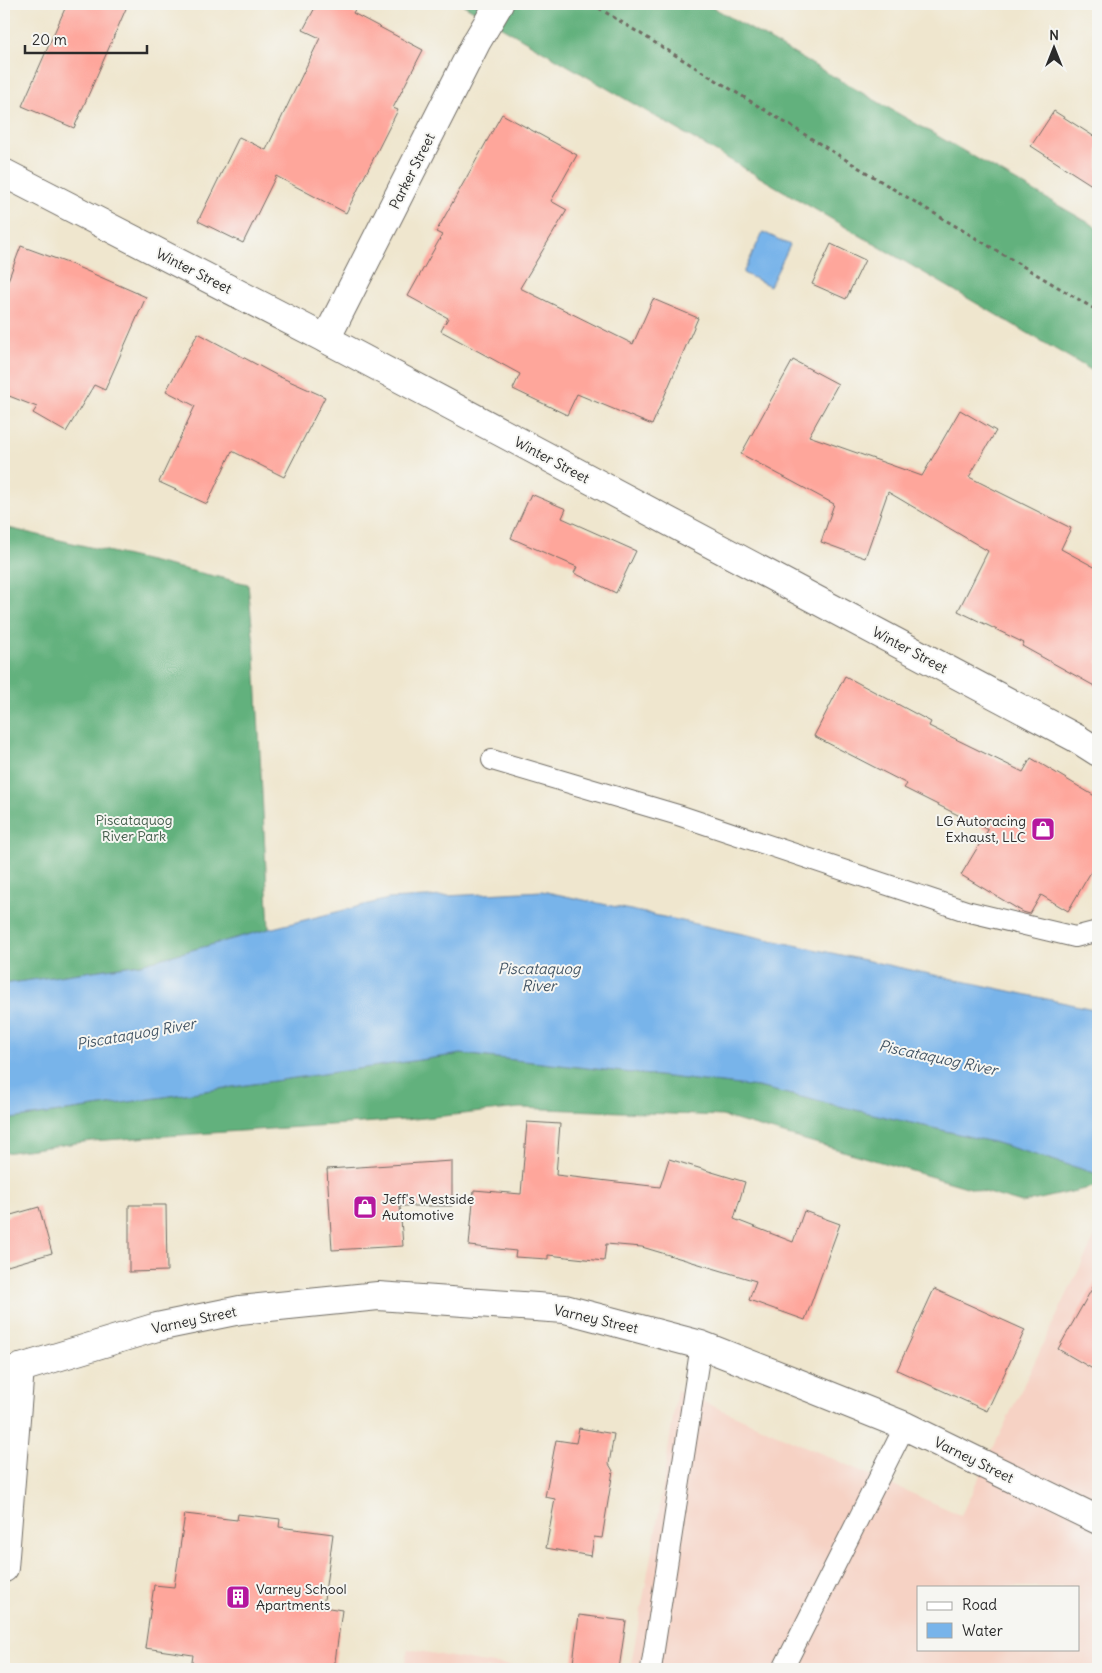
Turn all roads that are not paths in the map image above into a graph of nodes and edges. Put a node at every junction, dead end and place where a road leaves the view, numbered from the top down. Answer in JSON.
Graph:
{"nodes":[{"id":1,"x":499,"y":4,"type":"edge"},
{"id":2,"x":4,"y":173,"type":"edge"},
{"id":3,"x":326,"y":339,"type":"junction"},
{"id":4,"x":1098,"y":752,"type":"edge"},
{"id":5,"x":492,"y":760,"type":"dead end"},
{"id":6,"x":1098,"y":931,"type":"edge"},
{"id":7,"x":701,"y":1345,"type":"junction"},
{"id":8,"x":12,"y":1370,"type":"edge"},
{"id":9,"x":906,"y":1426,"type":"junction"},
{"id":10,"x":1098,"y":1520,"type":"edge"},
{"id":11,"x":4,"y":1568,"type":"edge"},
{"id":12,"x":651,"y":1669,"type":"edge"},
{"id":13,"x":783,"y":1669,"type":"edge"}],
"edges":[{"from":1,"to":3,"type":"street","name":"Parker Street"},
{"from":2,"to":3,"type":"street","name":"Winter Street"},
{"from":3,"to":4,"type":"street","name":"Winter Street"},
{"from":5,"to":6,"type":"lane"},
{"from":7,"to":8,"type":"street","name":"Varney Street"},
{"from":7,"to":9,"type":"street","name":"Varney Street"},
{"from":7,"to":12,"type":"lane"},
{"from":8,"to":11,"type":"street"},
{"from":9,"to":10,"type":"street","name":"Varney Street"},
{"from":9,"to":13,"type":"lane"}]}
